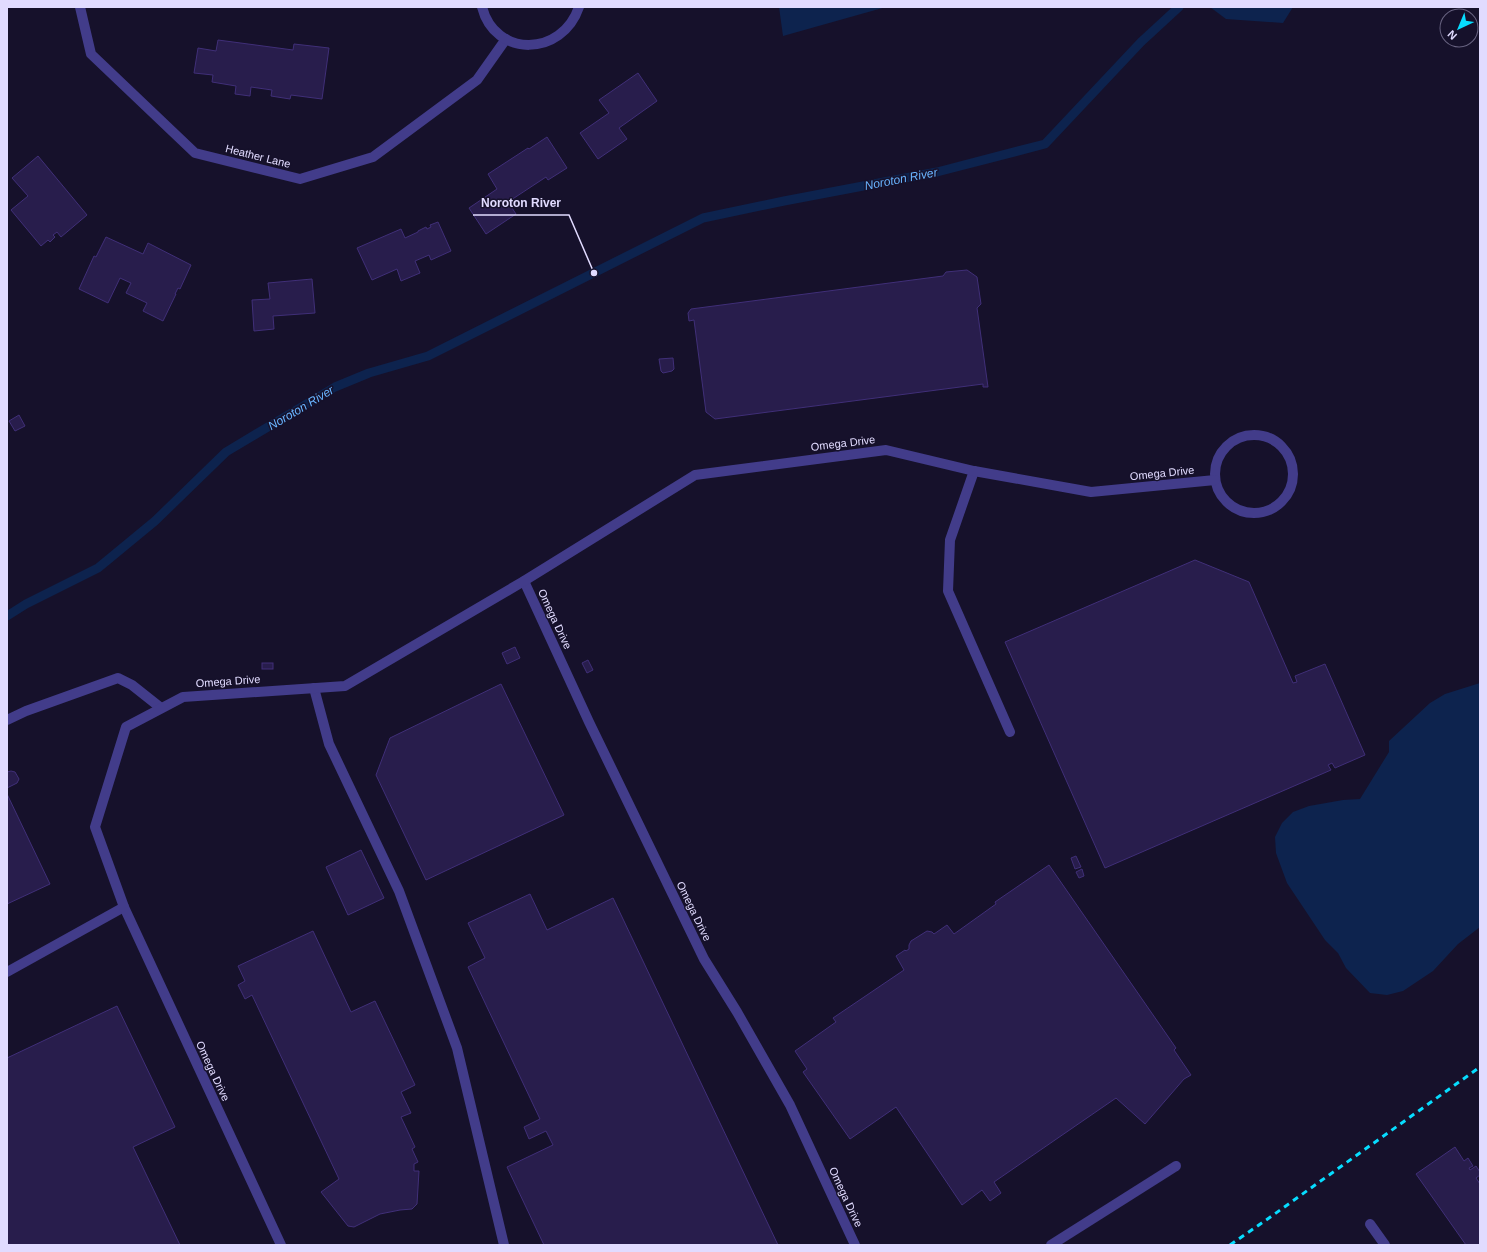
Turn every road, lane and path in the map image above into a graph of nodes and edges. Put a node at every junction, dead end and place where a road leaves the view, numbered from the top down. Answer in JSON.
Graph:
{"nodes":[{"id":1,"x":80,"y":7,"type":"edge"},
{"id":2,"x":482,"y":7,"type":"edge"},
{"id":3,"x":579,"y":7,"type":"edge"},
{"id":4,"x":506,"y":38,"type":"junction"},
{"id":5,"x":974,"y":471,"type":"junction"},
{"id":6,"x":1215,"y":480,"type":"junction"},
{"id":7,"x":524,"y":581,"type":"junction"},
{"id":8,"x":314,"y":688,"type":"junction"},
{"id":9,"x":162,"y":708,"type":"junction"},
{"id":10,"x":7,"y":720,"type":"edge"},
{"id":11,"x":1010,"y":732,"type":"dead end"},
{"id":12,"x":124,"y":907,"type":"junction"},
{"id":13,"x":7,"y":972,"type":"edge"},
{"id":14,"x":1176,"y":1166,"type":"dead end"},
{"id":15,"x":1370,"y":1224,"type":"dead end"},
{"id":16,"x":281,"y":1245,"type":"edge"},
{"id":17,"x":503,"y":1245,"type":"edge"},
{"id":18,"x":854,"y":1245,"type":"edge"},
{"id":19,"x":1051,"y":1245,"type":"edge"},
{"id":20,"x":1385,"y":1245,"type":"edge"}],
"edges":[{"from":1,"to":4,"type":"street","name":"Heather Lane"},
{"from":2,"to":4,"type":"street"},
{"from":3,"to":4,"type":"street"},
{"from":5,"to":6,"type":"street","name":"Omega Drive"},
{"from":5,"to":7,"type":"street","name":"Omega Drive"},
{"from":5,"to":11,"type":"street"},
{"from":6,"to":6,"type":"street"},
{"from":7,"to":8,"type":"street","name":"Omega Drive"},
{"from":7,"to":18,"type":"street","name":"Omega Drive"},
{"from":8,"to":9,"type":"street","name":"Omega Drive"},
{"from":8,"to":17,"type":"street"},
{"from":9,"to":10,"type":"street"},
{"from":9,"to":12,"type":"street","name":"Omega Drive"},
{"from":12,"to":13,"type":"street"},
{"from":12,"to":16,"type":"street","name":"Omega Drive"},
{"from":14,"to":19,"type":"street"},
{"from":15,"to":20,"type":"street"}]}
